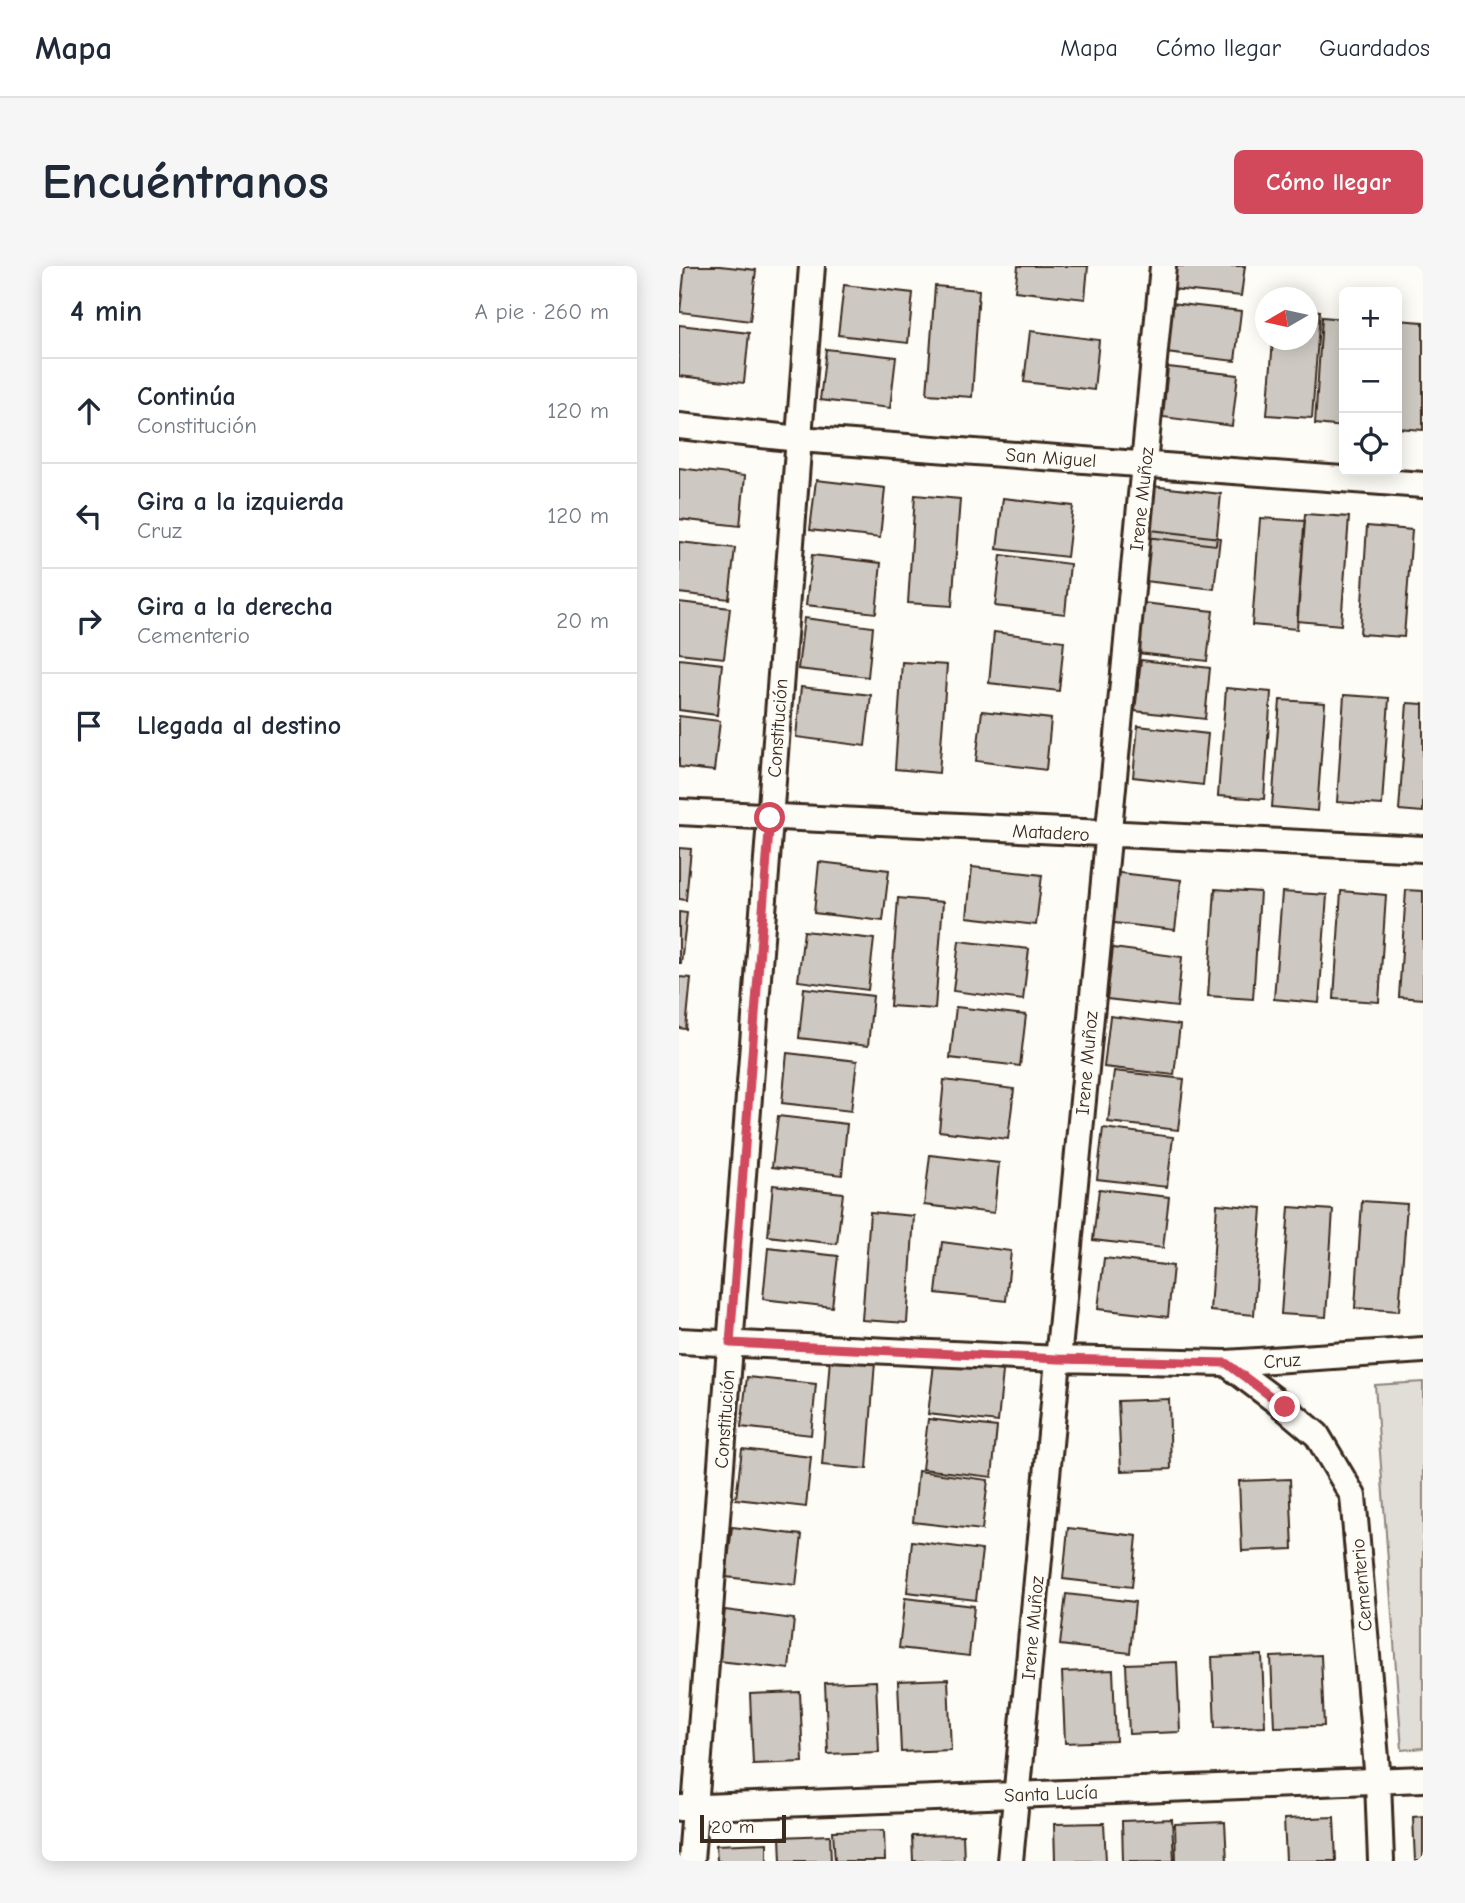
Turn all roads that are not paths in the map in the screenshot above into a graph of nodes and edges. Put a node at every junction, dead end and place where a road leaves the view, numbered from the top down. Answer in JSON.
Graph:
{"nodes":[{"id":1,"x":812,"y":266,"type":"edge"},
{"id":2,"x":1163,"y":266,"type":"edge"},
{"id":3,"x":679,"y":426,"type":"edge"},
{"id":4,"x":799,"y":439,"type":"junction"},
{"id":5,"x":1144,"y":464,"type":"junction"},
{"id":6,"x":1423,"y":485,"type":"edge"},
{"id":7,"x":679,"y":812,"type":"edge"},
{"id":8,"x":770,"y":818,"type":"junction"},
{"id":9,"x":1108,"y":835,"type":"junction"},
{"id":10,"x":1423,"y":849,"type":"edge"},
{"id":11,"x":679,"y":1341,"type":"edge"},
{"id":12,"x":730,"y":1343,"type":"junction"},
{"id":13,"x":1423,"y":1350,"type":"edge"},
{"id":14,"x":1058,"y":1359,"type":"junction"},
{"id":15,"x":1226,"y":1363,"type":"junction"},
{"id":16,"x":1423,"y":1779,"type":"edge"},
{"id":17,"x":1378,"y":1781,"type":"junction"},
{"id":18,"x":1017,"y":1794,"type":"junction"},
{"id":19,"x":687,"y":1808,"type":"edge"},
{"id":20,"x":691,"y":1861,"type":"edge"},
{"id":21,"x":1010,"y":1861,"type":"edge"},
{"id":22,"x":1381,"y":1861,"type":"edge"}],
"edges":[{"from":1,"to":4,"type":"street","name":"Constitución"},
{"from":2,"to":5,"type":"street","name":"Irene Muñoz"},
{"from":3,"to":4,"type":"street","name":"San Miguel"},
{"from":4,"to":5,"type":"street","name":"San Miguel"},
{"from":4,"to":8,"type":"street","name":"Constitución"},
{"from":5,"to":6,"type":"street","name":"San Miguel"},
{"from":5,"to":9,"type":"street","name":"Irene Muñoz"},
{"from":7,"to":8,"type":"street","name":"Matadero"},
{"from":8,"to":9,"type":"street","name":"Matadero"},
{"from":8,"to":12,"type":"street","name":"Constitución"},
{"from":9,"to":10,"type":"street","name":"Matadero"},
{"from":9,"to":14,"type":"street","name":"Irene Muñoz"},
{"from":11,"to":12,"type":"street","name":"Cruz"},
{"from":12,"to":14,"type":"street","name":"Cruz"},
{"from":12,"to":19,"type":"street","name":"Constitución"},
{"from":13,"to":15,"type":"street","name":"Cruz"},
{"from":14,"to":15,"type":"street","name":"Cruz"},
{"from":14,"to":18,"type":"street","name":"Irene Muñoz"},
{"from":15,"to":17,"type":"street","name":"Cementerio"},
{"from":16,"to":17,"type":"street","name":"Santa Lucía"},
{"from":17,"to":18,"type":"street","name":"Santa Lucía"},
{"from":17,"to":22,"type":"street","name":"Cementerio"},
{"from":18,"to":19,"type":"street","name":"Santa Lucía"},
{"from":18,"to":21,"type":"street","name":"Irene Muñoz"},
{"from":19,"to":20,"type":"street","name":"Constitución"}]}
